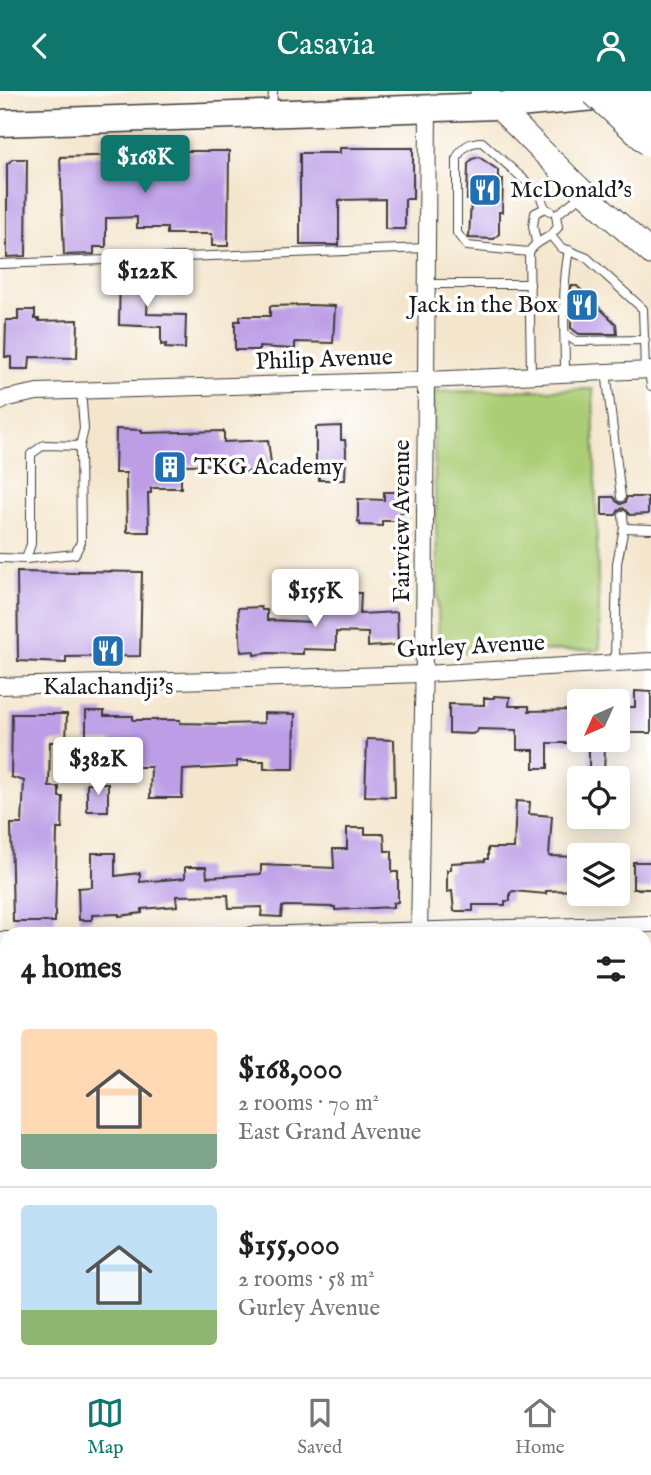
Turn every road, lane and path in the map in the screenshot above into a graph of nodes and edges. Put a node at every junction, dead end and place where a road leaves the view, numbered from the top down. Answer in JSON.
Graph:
{"nodes":[{"id":1,"x":595,"y":91,"type":"edge"},
{"id":2,"x":629,"y":91,"type":"edge"},
{"id":3,"x":641,"y":91,"type":"edge"},
{"id":4,"x":651,"y":93,"type":"edge"},
{"id":5,"x":427,"y":99,"type":"edge"},
{"id":6,"x":489,"y":99,"type":"edge"},
{"id":7,"x":651,"y":100,"type":"edge"},
{"id":8,"x":272,"y":102,"type":"edge"},
{"id":9,"x":651,"y":111,"type":"edge"},
{"id":10,"x":0,"y":123,"type":"edge"},
{"id":11,"x":651,"y":142,"type":"edge"},
{"id":12,"x":585,"y":193,"type":"junction"},
{"id":13,"x":545,"y":208,"type":"junction"},
{"id":14,"x":556,"y":215,"type":"junction"},
{"id":15,"x":552,"y":237,"type":"junction"},
{"id":16,"x":536,"y":242,"type":"junction"},
{"id":17,"x":428,"y":248,"type":"junction"},
{"id":18,"x":569,"y":250,"type":"junction"},
{"id":19,"x":529,"y":252,"type":"junction"},
{"id":20,"x":651,"y":253,"type":"edge"},
{"id":21,"x":0,"y":264,"type":"edge"},
{"id":22,"x":427,"y":284,"type":"junction"},
{"id":23,"x":530,"y":284,"type":"junction"},
{"id":24,"x":565,"y":334,"type":"junction"},
{"id":25,"x":645,"y":340,"type":"junction"},
{"id":26,"x":606,"y":371,"type":"junction"},
{"id":27,"x":565,"y":373,"type":"junction"},
{"id":28,"x":531,"y":374,"type":"junction"},
{"id":29,"x":649,"y":374,"type":"edge"},
{"id":30,"x":426,"y":380,"type":"junction"},
{"id":31,"x":81,"y":390,"type":"junction"},
{"id":32,"x":0,"y":402,"type":"edge"},
{"id":33,"x":80,"y":446,"type":"junction"},
{"id":34,"x":621,"y":497,"type":"dead end"},
{"id":35,"x":623,"y":515,"type":"dead end"},
{"id":36,"x":624,"y":529,"type":"junction"},
{"id":37,"x":651,"y":529,"type":"edge"},
{"id":38,"x":0,"y":558,"type":"edge"},
{"id":39,"x":26,"y":559,"type":"junction"},
{"id":40,"x":651,"y":661,"type":"edge"},
{"id":41,"x":615,"y":662,"type":"junction"},
{"id":42,"x":424,"y":674,"type":"junction"},
{"id":43,"x":0,"y":686,"type":"edge"},
{"id":44,"x":651,"y":925,"type":"edge"},
{"id":45,"x":419,"y":927,"type":"edge"},
{"id":46,"x":593,"y":927,"type":"edge"}],
"edges":[{"from":1,"to":11,"type":"highway","bridge":true},
{"from":2,"to":9,"type":"highway","bridge":true},
{"from":3,"to":7,"type":"highway"},
{"from":4,"to":6,"type":"main road"},
{"from":5,"to":6,"type":"main road"},
{"from":5,"to":8,"type":"main road"},
{"from":5,"to":17,"type":"street","name":"Fairview Avenue"},
{"from":6,"to":12,"type":"main road"},
{"from":8,"to":10,"type":"main road"},
{"from":12,"to":14,"type":"lane"},
{"from":12,"to":20,"type":"main road"},
{"from":13,"to":14,"type":"lane"},
{"from":13,"to":16,"type":"lane"},
{"from":13,"to":19,"type":"lane"},
{"from":14,"to":15,"type":"lane"},
{"from":15,"to":16,"type":"lane"},
{"from":15,"to":18,"type":"lane"},
{"from":16,"to":19,"type":"lane"},
{"from":17,"to":21,"type":"lane"},
{"from":17,"to":22,"type":"street","name":"Fairview Avenue"},
{"from":18,"to":24,"type":"lane"},
{"from":18,"to":25,"type":"lane"},
{"from":19,"to":23,"type":"lane"},
{"from":22,"to":23,"type":"lane"},
{"from":22,"to":30,"type":"street","name":"Fairview Avenue"},
{"from":23,"to":28,"type":"lane"},
{"from":24,"to":25,"type":"lane"},
{"from":24,"to":27,"type":"lane"},
{"from":25,"to":29,"type":"lane"},
{"from":26,"to":27,"type":"street","name":"Philip Avenue"},
{"from":26,"to":29,"type":"street","name":"Philip Avenue"},
{"from":26,"to":34,"type":"lane"},
{"from":27,"to":28,"type":"street","name":"Philip Avenue"},
{"from":28,"to":30,"type":"street","name":"Philip Avenue"},
{"from":30,"to":31,"type":"street","name":"Philip Avenue"},
{"from":30,"to":42,"type":"street","name":"Fairview Avenue"},
{"from":31,"to":32,"type":"street","name":"Philip Avenue"},
{"from":31,"to":33,"type":"lane"},
{"from":33,"to":39,"type":"lane"},
{"from":33,"to":39,"type":"lane"},
{"from":35,"to":36,"type":"lane"},
{"from":36,"to":37,"type":"lane"},
{"from":36,"to":41,"type":"lane"},
{"from":38,"to":39,"type":"lane"},
{"from":40,"to":41,"type":"street","name":"Gurley Avenue"},
{"from":41,"to":42,"type":"street","name":"Gurley Avenue"},
{"from":42,"to":43,"type":"street","name":"Gurley Avenue"},
{"from":42,"to":45,"type":"street","name":"Fairview Avenue"},
{"from":44,"to":46,"type":"street"}]}
